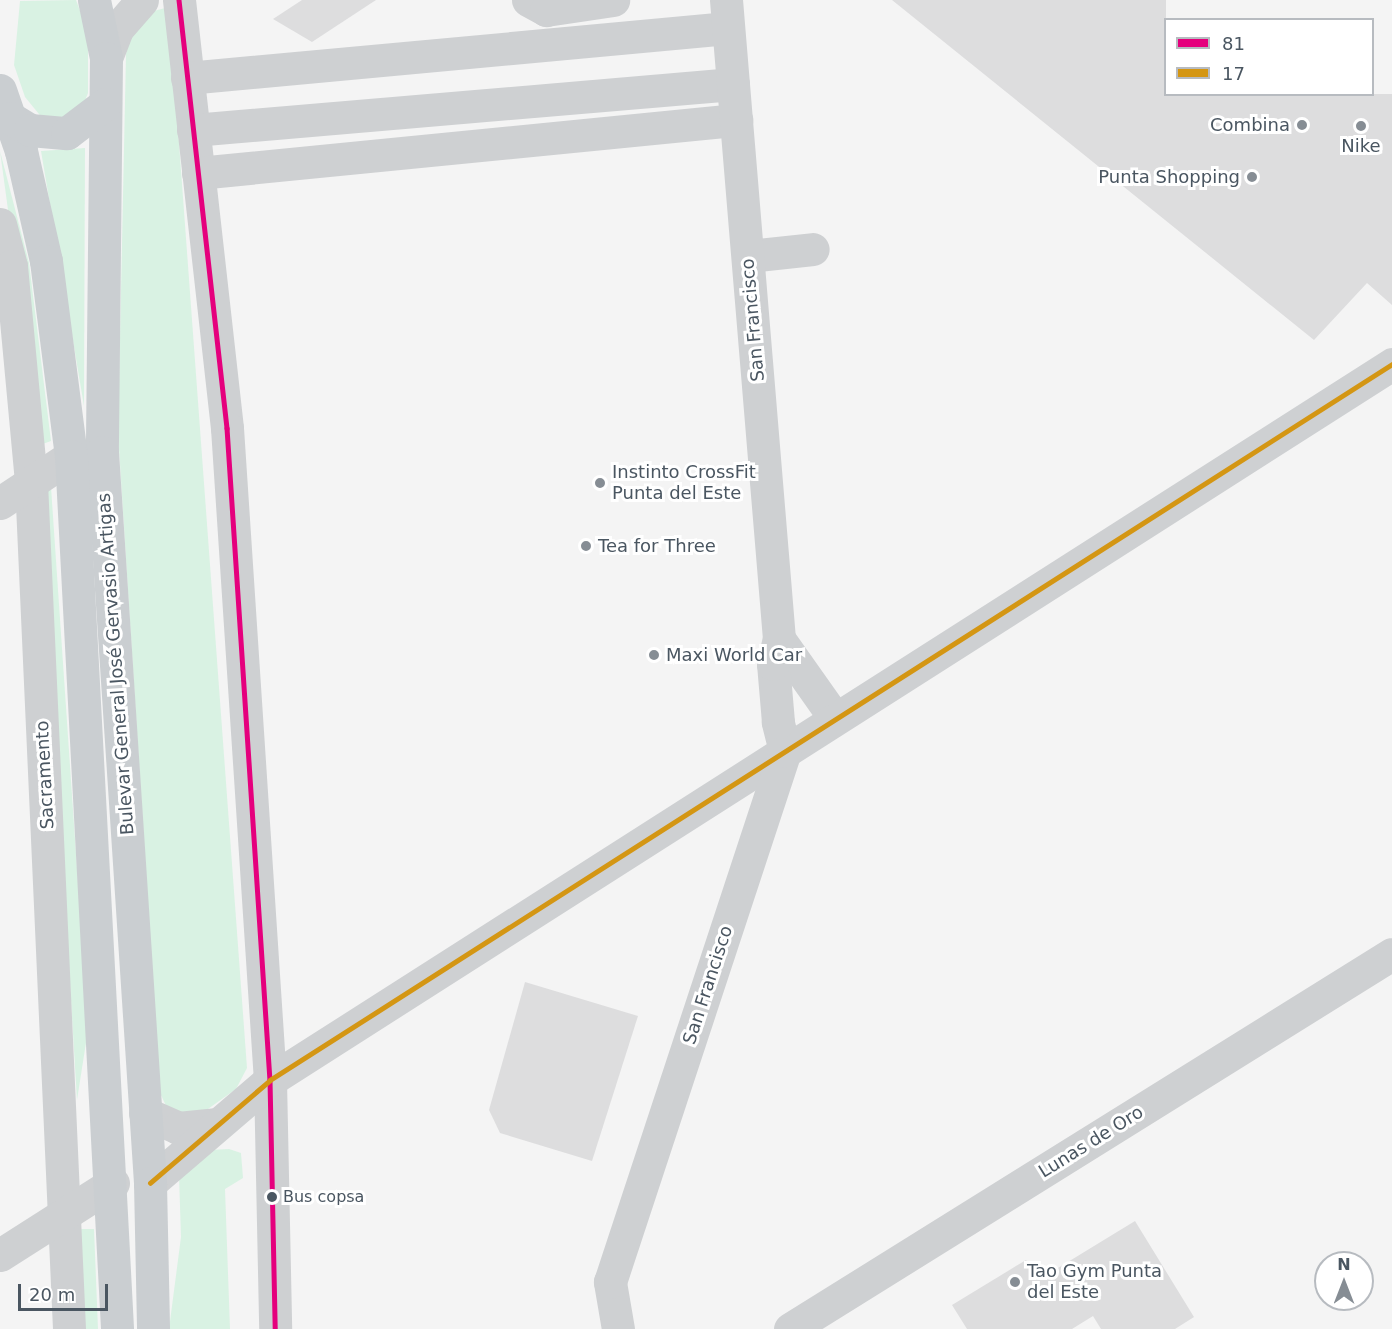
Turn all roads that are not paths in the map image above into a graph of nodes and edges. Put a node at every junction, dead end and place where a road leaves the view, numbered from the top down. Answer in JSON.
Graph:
{"nodes":[{"id":1,"x":94,"y":0,"type":"edge"},
{"id":2,"x":141,"y":0,"type":"edge"},
{"id":3,"x":179,"y":0,"type":"edge"},
{"id":4,"x":528,"y":0,"type":"edge"},
{"id":5,"x":597,"y":1,"type":"edge"},
{"id":6,"x":727,"y":14,"type":"edge"},
{"id":7,"x":106,"y":58,"type":"junction"},
{"id":8,"x":188,"y":78,"type":"junction"},
{"id":9,"x":733,"y":84,"type":"junction"},
{"id":10,"x":105,"y":104,"type":"junction"},
{"id":11,"x":3,"y":108,"type":"edge"},
{"id":12,"x":736,"y":120,"type":"junction"},
{"id":13,"x":193,"y":130,"type":"junction"},
{"id":14,"x":198,"y":173,"type":"junction"},
{"id":15,"x":0,"y":224,"type":"edge"},
{"id":16,"x":813,"y":249,"type":"dead end"},
{"id":17,"x":748,"y":256,"type":"junction"},
{"id":18,"x":1392,"y":364,"type":"edge"},
{"id":19,"x":71,"y":456,"type":"junction"},
{"id":20,"x":31,"y":482,"type":"junction"},
{"id":21,"x":0,"y":503,"type":"edge"},
{"id":22,"x":779,"y":639,"type":"junction"},
{"id":23,"x":834,"y":717,"type":"junction"},
{"id":24,"x":785,"y":751,"type":"junction"},
{"id":25,"x":1392,"y":954,"type":"edge"},
{"id":26,"x":270,"y":1080,"type":"junction"},
{"id":27,"x":145,"y":1113,"type":"junction"},
{"id":28,"x":218,"y":1124,"type":"junction"},
{"id":29,"x":113,"y":1183,"type":"junction"},
{"id":30,"x":150,"y":1183,"type":"junction"},
{"id":31,"x":67,"y":1213,"type":"junction"},
{"id":32,"x":0,"y":1255,"type":"edge"},
{"id":33,"x":69,"y":1329,"type":"edge"},
{"id":34,"x":117,"y":1329,"type":"edge"},
{"id":35,"x":153,"y":1329,"type":"edge"},
{"id":36,"x":275,"y":1329,"type":"edge"},
{"id":37,"x":618,"y":1329,"type":"edge"},
{"id":38,"x":790,"y":1329,"type":"edge"}],
"edges":[{"from":1,"to":7,"type":"main road","name":"Bulevar General José Gervasio Artigas"},
{"from":2,"to":7,"type":"street"},
{"from":3,"to":8,"type":"street"},
{"from":4,"to":5,"type":"street"},
{"from":6,"to":8,"type":"street"},
{"from":6,"to":9,"type":"street","name":"San Francisco"},
{"from":7,"to":10,"type":"main road","name":"Bulevar General José Gervasio Artigas"},
{"from":8,"to":13,"type":"street"},
{"from":9,"to":12,"type":"street","name":"San Francisco"},
{"from":9,"to":13,"type":"street"},
{"from":10,"to":11,"type":"main road"},
{"from":10,"to":27,"type":"main road","name":"Bulevar General José Gervasio Artigas"},
{"from":11,"to":19,"type":"main road","name":"Bulevar General José Gervasio Artigas"},
{"from":12,"to":14,"type":"street"},
{"from":12,"to":17,"type":"street","name":"San Francisco"},
{"from":13,"to":14,"type":"street"},
{"from":14,"to":26,"type":"street"},
{"from":15,"to":20,"type":"street","name":"Sacramento"},
{"from":16,"to":17,"type":"street"},
{"from":17,"to":22,"type":"street","name":"San Francisco"},
{"from":18,"to":23,"type":"street"},
{"from":19,"to":20,"type":"street"},
{"from":19,"to":29,"type":"main road","name":"Bulevar General José Gervasio Artigas"},
{"from":20,"to":21,"type":"street"},
{"from":20,"to":31,"type":"street","name":"Sacramento"},
{"from":22,"to":23,"type":"street"},
{"from":22,"to":24,"type":"street","name":"San Francisco"},
{"from":23,"to":24,"type":"street"},
{"from":24,"to":26,"type":"street"},
{"from":24,"to":37,"type":"street","name":"San Francisco"},
{"from":25,"to":38,"type":"street","name":"Lunas de Oro"},
{"from":26,"to":28,"type":"street"},
{"from":26,"to":36,"type":"street"},
{"from":27,"to":28,"type":"street"},
{"from":27,"to":30,"type":"main road","name":"Bulevar General José Gervasio Artigas"},
{"from":28,"to":30,"type":"street"},
{"from":29,"to":31,"type":"street"},
{"from":29,"to":34,"type":"main road","name":"Bulevar General José Gervasio Artigas"},
{"from":30,"to":35,"type":"main road","name":"Bulevar General José Gervasio Artigas"},
{"from":31,"to":32,"type":"street"},
{"from":31,"to":33,"type":"street","name":"Sacramento"}]}
